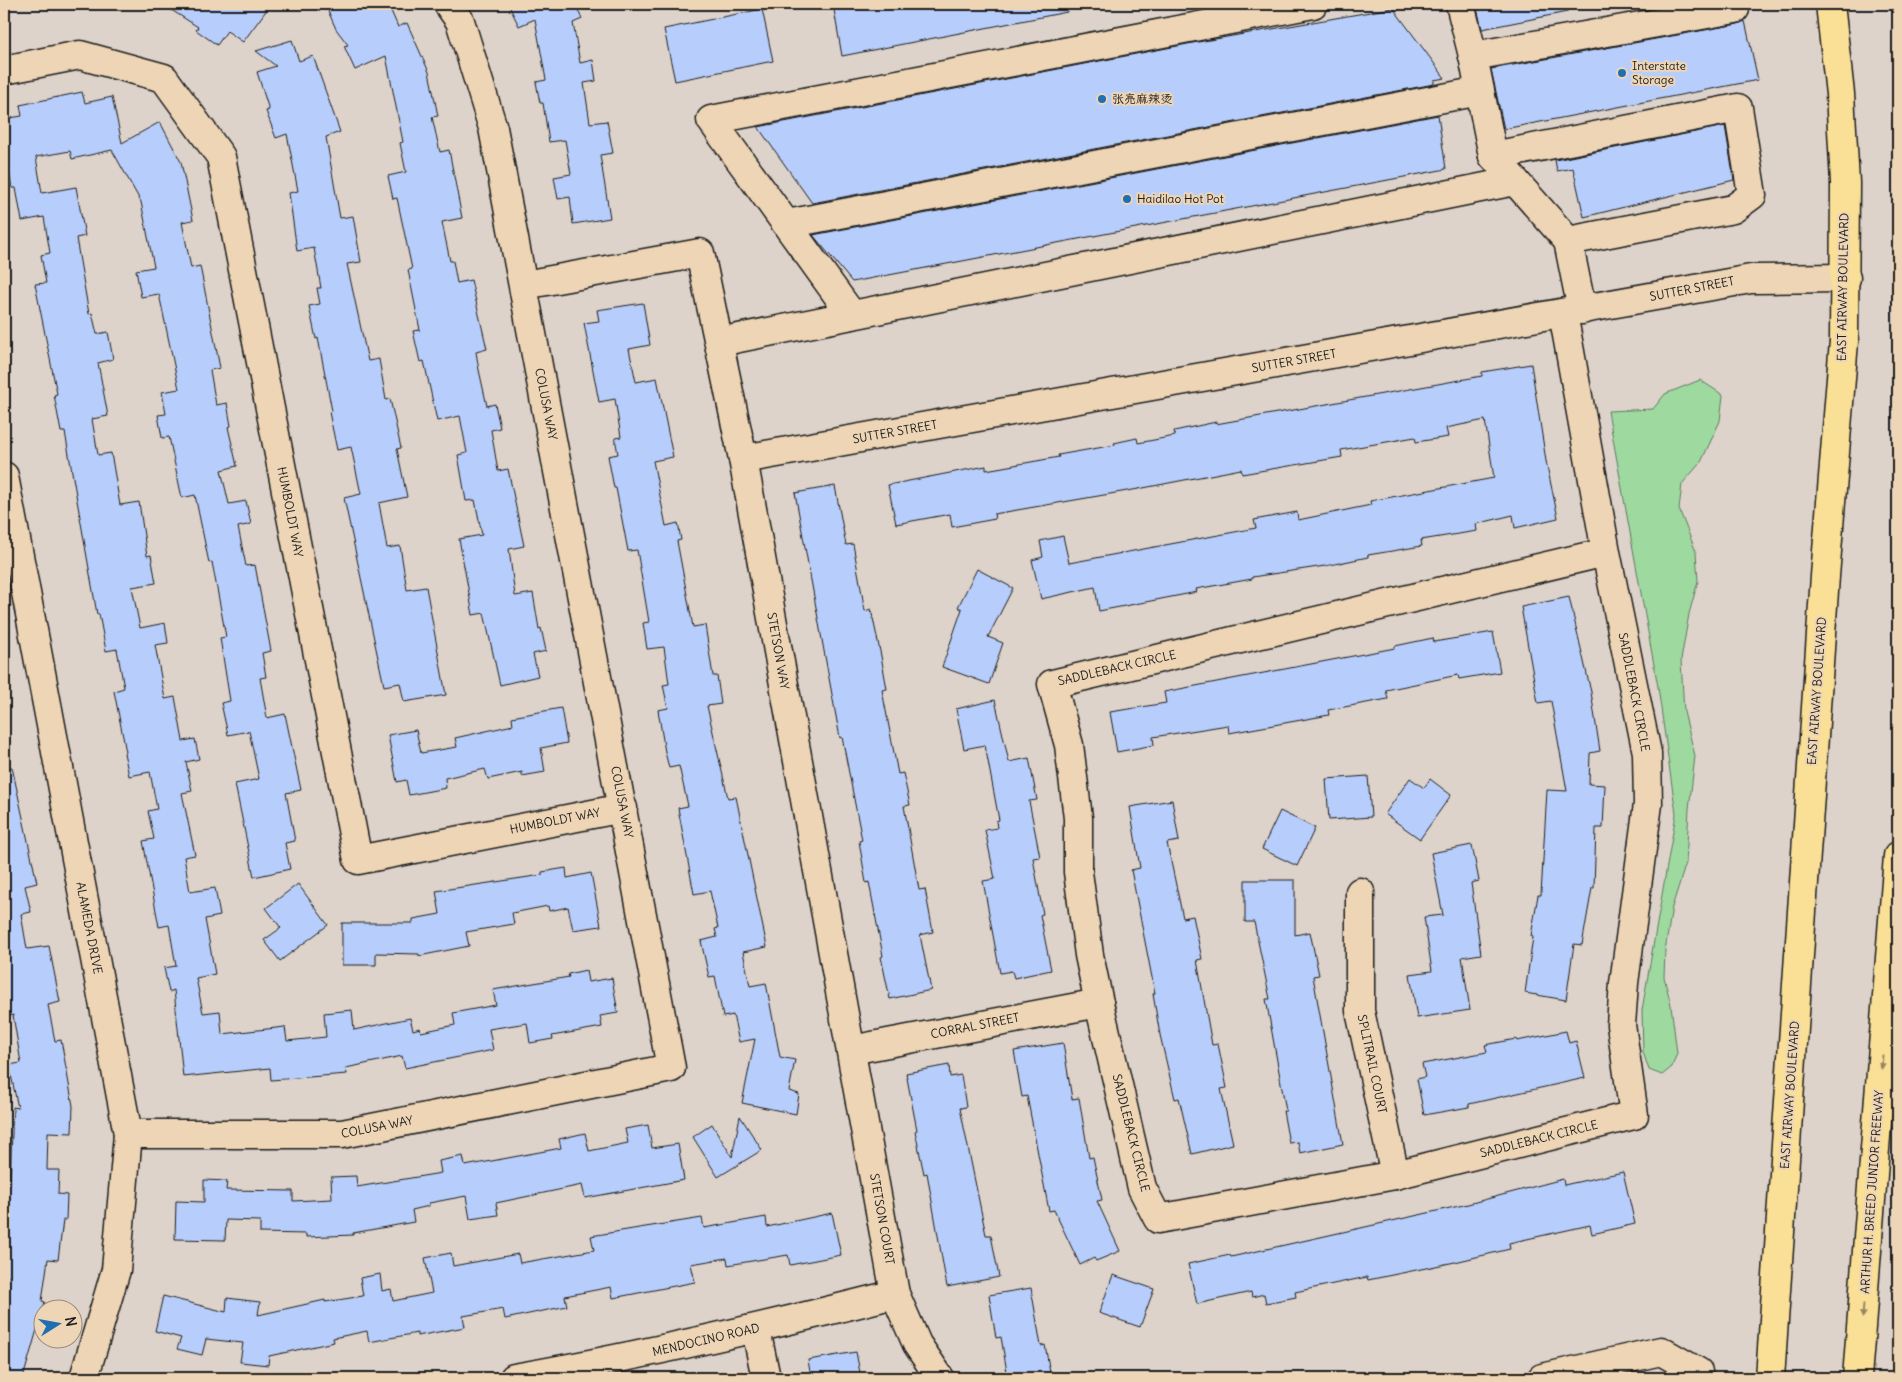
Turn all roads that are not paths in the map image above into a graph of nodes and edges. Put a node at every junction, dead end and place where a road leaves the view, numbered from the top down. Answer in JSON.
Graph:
{"nodes":[{"id":1,"x":448,"y":4,"type":"edge"},
{"id":2,"x":1313,"y":4,"type":"edge"},
{"id":3,"x":1460,"y":4,"type":"edge"},
{"id":4,"x":1734,"y":4,"type":"edge"},
{"id":5,"x":1830,"y":4,"type":"edge"},
{"id":6,"x":1473,"y":56,"type":"junction"},
{"id":7,"x":4,"y":70,"type":"edge"},
{"id":8,"x":1480,"y":92,"type":"junction"},
{"id":9,"x":1493,"y":156,"type":"junction"},
{"id":10,"x":1515,"y":181,"type":"junction"},
{"id":11,"x":787,"y":224,"type":"junction"},
{"id":12,"x":1568,"y":242,"type":"junction"},
{"id":13,"x":1846,"y":278,"type":"junction"},
{"id":14,"x":524,"y":285,"type":"junction"},
{"id":15,"x":1573,"y":312,"type":"junction"},
{"id":16,"x":852,"y":315,"type":"junction"},
{"id":17,"x":719,"y":342,"type":"junction"},
{"id":18,"x":743,"y":459,"type":"junction"},
{"id":19,"x":4,"y":476,"type":"edge"},
{"id":20,"x":1606,"y":552,"type":"junction"},
{"id":21,"x":16,"y":606,"type":"edge"},
{"id":22,"x":623,"y":808,"type":"junction"},
{"id":23,"x":1898,"y":856,"type":"edge"},
{"id":24,"x":1360,"y":892,"type":"dead end"},
{"id":25,"x":1099,"y":1003,"type":"junction"},
{"id":26,"x":851,"y":1050,"type":"junction"},
{"id":27,"x":128,"y":1134,"type":"junction"},
{"id":28,"x":1395,"y":1175,"type":"junction"},
{"id":29,"x":895,"y":1294,"type":"junction"},
{"id":30,"x":756,"y":1330,"type":"junction"},
{"id":31,"x":84,"y":1378,"type":"edge"},
{"id":32,"x":514,"y":1378,"type":"edge"},
{"id":33,"x":766,"y":1378,"type":"edge"},
{"id":34,"x":940,"y":1378,"type":"edge"},
{"id":35,"x":1542,"y":1378,"type":"edge"},
{"id":36,"x":1699,"y":1378,"type":"edge"},
{"id":37,"x":1770,"y":1378,"type":"edge"},
{"id":38,"x":1858,"y":1378,"type":"edge"}],
"edges":[{"from":1,"to":14,"type":"street","name":"COLUSA WAY"},
{"from":2,"to":11,"type":"street"},
{"from":3,"to":6,"type":"street"},
{"from":4,"to":6,"type":"street"},
{"from":5,"to":13,"type":"main road","name":"EAST AIRWAY BOULEVARD"},
{"from":6,"to":8,"type":"street"},
{"from":7,"to":22,"type":"street","name":"HUMBOLDT WAY"},
{"from":8,"to":9,"type":"street"},
{"from":8,"to":11,"type":"street"},
{"from":9,"to":10,"type":"street"},
{"from":9,"to":12,"type":"street"},
{"from":10,"to":12,"type":"street"},
{"from":10,"to":16,"type":"street"},
{"from":11,"to":16,"type":"street"},
{"from":12,"to":15,"type":"street","name":"SADDLEBACK CIRCLE"},
{"from":13,"to":15,"type":"street","name":"SUTTER STREET"},
{"from":13,"to":37,"type":"main road","name":"EAST AIRWAY BOULEVARD"},
{"from":14,"to":17,"type":"street","name":"STETSON WAY"},
{"from":14,"to":22,"type":"street","name":"COLUSA WAY"},
{"from":15,"to":18,"type":"street","name":"SUTTER STREET"},
{"from":15,"to":20,"type":"street","name":"SADDLEBACK CIRCLE"},
{"from":16,"to":17,"type":"street"},
{"from":17,"to":18,"type":"street","name":"STETSON WAY"},
{"from":18,"to":26,"type":"street","name":"STETSON WAY"},
{"from":19,"to":21,"type":"street","name":"ALAMEDA DRIVE"},
{"from":20,"to":25,"type":"street","name":"SADDLEBACK CIRCLE"},
{"from":20,"to":28,"type":"street","name":"SADDLEBACK CIRCLE"},
{"from":21,"to":27,"type":"street","name":"ALAMEDA DRIVE"},
{"from":22,"to":27,"type":"street","name":"COLUSA WAY"},
{"from":23,"to":38,"type":"main road","name":"ARTHUR H. BREED JUNIOR FREEWAY","one_way":true},
{"from":24,"to":28,"type":"street","name":"SPLITRAIL COURT"},
{"from":25,"to":26,"type":"street","name":"CORRAL STREET"},
{"from":25,"to":28,"type":"street","name":"SADDLEBACK CIRCLE"},
{"from":26,"to":29,"type":"street","name":"STETSON COURT"},
{"from":27,"to":31,"type":"street","name":"ALAMEDA DRIVE"},
{"from":29,"to":30,"type":"street","name":"MENDOCINO ROAD"},
{"from":29,"to":34,"type":"street","name":"STETSON COURT"},
{"from":30,"to":32,"type":"street","name":"MENDOCINO ROAD"},
{"from":30,"to":33,"type":"street"},
{"from":35,"to":36,"type":"street"}]}
